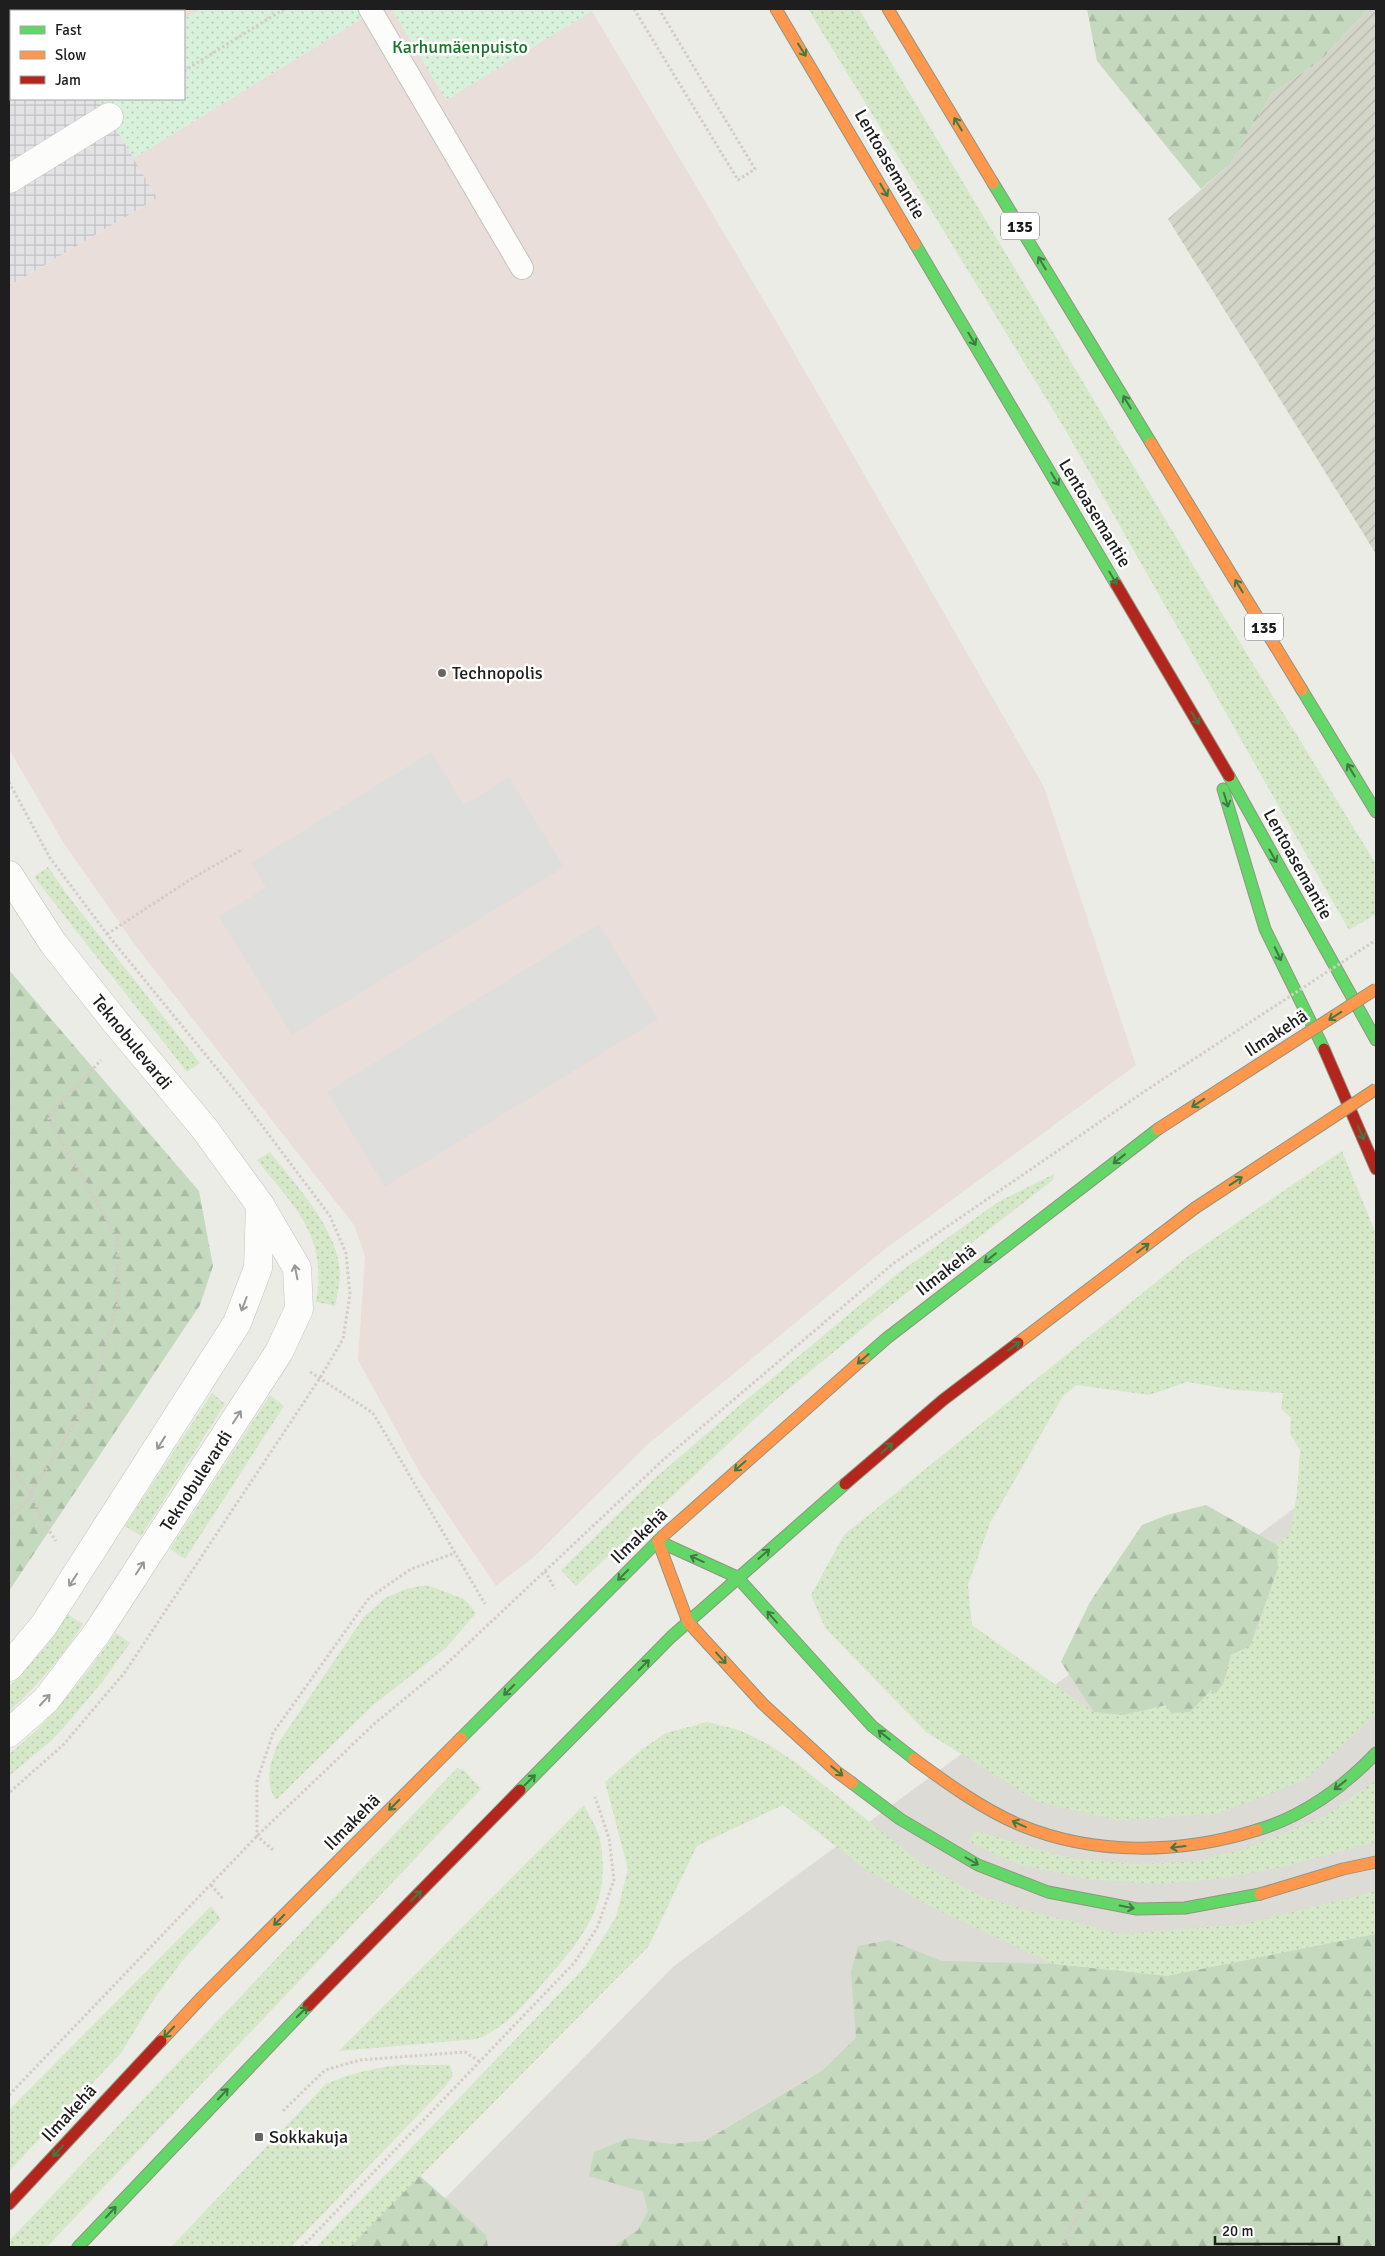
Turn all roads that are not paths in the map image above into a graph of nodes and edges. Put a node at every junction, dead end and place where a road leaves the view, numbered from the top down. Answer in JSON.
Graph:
{"nodes":[{"id":1,"x":370,"y":9,"type":"edge"},
{"id":2,"x":776,"y":9,"type":"edge"},
{"id":3,"x":888,"y":9,"type":"edge"},
{"id":4,"x":109,"y":118,"type":"dead end"},
{"id":5,"x":9,"y":179,"type":"edge"},
{"id":6,"x":522,"y":268,"type":"dead end"},
{"id":7,"x":1207,"y":737,"type":"junction"},
{"id":8,"x":1376,"y":812,"type":"edge"},
{"id":9,"x":9,"y":875,"type":"edge"},
{"id":10,"x":1376,"y":989,"type":"edge"},
{"id":11,"x":1376,"y":1040,"type":"edge"},
{"id":12,"x":1376,"y":1089,"type":"edge"},
{"id":13,"x":1376,"y":1169,"type":"edge"},
{"id":14,"x":260,"y":1205,"type":"junction"},
{"id":15,"x":658,"y":1541,"type":"junction"},
{"id":16,"x":737,"y":1577,"type":"junction"},
{"id":17,"x":688,"y":1622,"type":"junction"},
{"id":18,"x":9,"y":1666,"type":"edge"},
{"id":19,"x":9,"y":1733,"type":"edge"},
{"id":20,"x":1376,"y":1753,"type":"edge"},
{"id":21,"x":1376,"y":1862,"type":"edge"},
{"id":22,"x":9,"y":2204,"type":"edge"},
{"id":23,"x":78,"y":2247,"type":"edge"}],
"edges":[{"from":1,"to":6,"type":"lane"},
{"from":2,"to":7,"type":"main road","name":"Lentoasemantie","one_way":true},
{"from":8,"to":3,"type":"main road","number":"135","one_way":true},
{"from":4,"to":5,"type":"street"},
{"from":7,"to":11,"type":"main road","name":"Lentoasemantie","one_way":true},
{"from":7,"to":13,"type":"main road","one_way":true},
{"from":9,"to":14,"type":"street","name":"Teknobulevardi"},
{"from":10,"to":15,"type":"main road","name":"Ilmakehä","one_way":true,"bridge":true},
{"from":16,"to":12,"type":"main road","one_way":true,"bridge":true},
{"from":14,"to":18,"type":"street","one_way":true},
{"from":19,"to":14,"type":"street","name":"Teknobulevardi","one_way":true},
{"from":16,"to":15,"type":"main road","one_way":true},
{"from":15,"to":17,"type":"main road"},
{"from":15,"to":22,"type":"main road","name":"Ilmakehä","one_way":true},
{"from":16,"to":17,"type":"main road"},
{"from":20,"to":16,"type":"main road","one_way":true},
{"from":17,"to":21,"type":"main road","one_way":true},
{"from":23,"to":17,"type":"main road","one_way":true}]}
